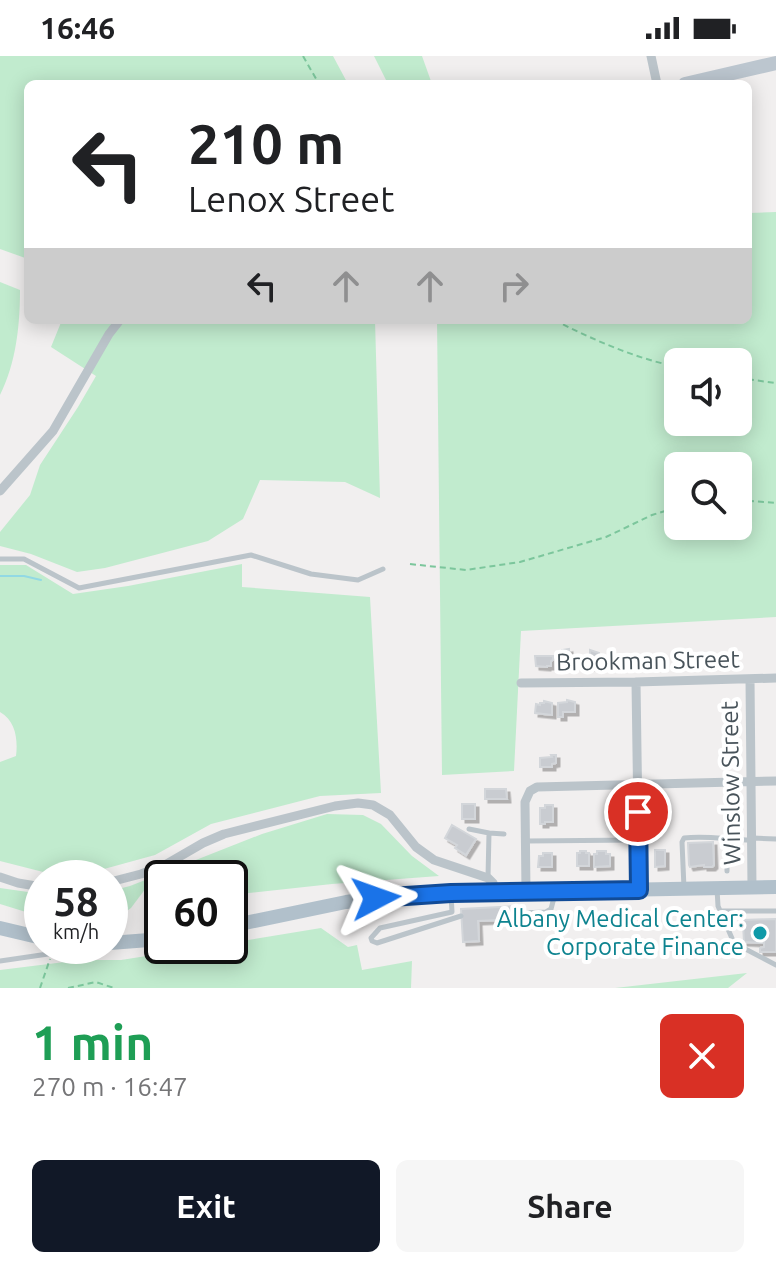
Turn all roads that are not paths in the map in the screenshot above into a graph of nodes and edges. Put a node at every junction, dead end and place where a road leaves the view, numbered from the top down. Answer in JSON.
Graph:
{"nodes":[{"id":1,"x":651,"y":56,"type":"edge"},
{"id":2,"x":776,"y":63,"type":"edge"},
{"id":3,"x":656,"y":80,"type":"edge"},
{"id":4,"x":703,"y":80,"type":"edge"},
{"id":5,"x":117,"y":324,"type":"edge"},
{"id":6,"x":0,"y":491,"type":"edge"},
{"id":7,"x":0,"y":559,"type":"edge"},
{"id":8,"x":383,"y":569,"type":"dead end"},
{"id":9,"x":776,"y":678,"type":"edge"},
{"id":10,"x":750,"y":679,"type":"junction"},
{"id":11,"x":636,"y":682,"type":"junction"},
{"id":12,"x":521,"y":683,"type":"dead end"},
{"id":13,"x":776,"y":781,"type":"edge"},
{"id":14,"x":751,"y":782,"type":"junction"},
{"id":15,"x":638,"y":784,"type":"junction"},
{"id":16,"x":469,"y":829,"type":"dead end"},
{"id":17,"x":489,"y":833,"type":"junction"},
{"id":18,"x":504,"y":834,"type":"dead end"},
{"id":19,"x":752,"y":839,"type":"junction"},
{"id":20,"x":776,"y":839,"type":"edge"},
{"id":21,"x":638,"y":840,"type":"junction"},
{"id":22,"x":727,"y":840,"type":"junction"},
{"id":23,"x":526,"y":841,"type":"junction"},
{"id":24,"x":727,"y":871,"type":"dead end"},
{"id":25,"x":0,"y":877,"type":"edge"},
{"id":26,"x":128,"y":877,"type":"edge"},
{"id":27,"x":488,"y":878,"type":"junction"},
{"id":28,"x":24,"y":884,"type":"edge"},
{"id":29,"x":752,"y":887,"type":"junction"},
{"id":30,"x":776,"y":887,"type":"edge"},
{"id":31,"x":717,"y":888,"type":"junction"},
{"id":32,"x":684,"y":889,"type":"junction"},
{"id":33,"x":639,"y":890,"type":"junction"},
{"id":34,"x":555,"y":891,"type":"junction"},
{"id":35,"x":496,"y":892,"type":"junction"},
{"id":36,"x":526,"y":892,"type":"junction"},
{"id":37,"x":451,"y":893,"type":"junction"},
{"id":38,"x":720,"y":911,"type":"junction"},
{"id":39,"x":776,"y":911,"type":"edge"},
{"id":40,"x":520,"y":913,"type":"dead end"},
{"id":41,"x":461,"y":916,"type":"dead end"},
{"id":42,"x":248,"y":922,"type":"edge"},
{"id":43,"x":0,"y":928,"type":"edge"},
{"id":44,"x":24,"y":934,"type":"edge"},
{"id":45,"x":24,"y":957,"type":"edge"},
{"id":46,"x":0,"y":961,"type":"edge"},
{"id":47,"x":776,"y":965,"type":"edge"}],
"edges":[{"from":1,"to":3,"type":"street"},
{"from":2,"to":4,"type":"street"},
{"from":5,"to":6,"type":"street"},
{"from":7,"to":8,"type":"lane"},
{"from":9,"to":10,"type":"street","name":"Brookman Street"},
{"from":10,"to":11,"type":"street","name":"Brookman Street"},
{"from":10,"to":14,"type":"street","name":"Winslow Street"},
{"from":11,"to":12,"type":"street","name":"Brookman Street"},
{"from":11,"to":15,"type":"street"},
{"from":13,"to":14,"type":"street"},
{"from":14,"to":15,"type":"street"},
{"from":14,"to":19,"type":"street","name":"Winslow Street"},
{"from":15,"to":21,"type":"street"},
{"from":15,"to":23,"type":"street"},
{"from":16,"to":17,"type":"lane"},
{"from":17,"to":18,"type":"lane"},
{"from":17,"to":27,"type":"lane"},
{"from":19,"to":20,"type":"lane"},
{"from":19,"to":22,"type":"lane"},
{"from":19,"to":29,"type":"street","name":"Winslow Street"},
{"from":21,"to":23,"type":"lane"},
{"from":21,"to":33,"type":"street"},
{"from":22,"to":24,"type":"lane"},
{"from":22,"to":32,"type":"lane"},
{"from":23,"to":36,"type":"street"},
{"from":25,"to":28,"type":"street"},
{"from":26,"to":27,"type":"street"},
{"from":27,"to":35,"type":"street"},
{"from":29,"to":30,"type":"main road"},
{"from":29,"to":31,"type":"main road"},
{"from":31,"to":32,"type":"main road"},
{"from":31,"to":38,"type":"lane"},
{"from":32,"to":33,"type":"main road"},
{"from":33,"to":34,"type":"main road"},
{"from":34,"to":36,"type":"main road"},
{"from":34,"to":40,"type":"lane"},
{"from":35,"to":36,"type":"main road"},
{"from":35,"to":37,"type":"main road"},
{"from":37,"to":41,"type":"lane"},
{"from":37,"to":42,"type":"main road"},
{"from":38,"to":39,"type":"lane"},
{"from":38,"to":47,"type":"lane"},
{"from":43,"to":44,"type":"main road"},
{"from":45,"to":46,"type":"lane"}]}
